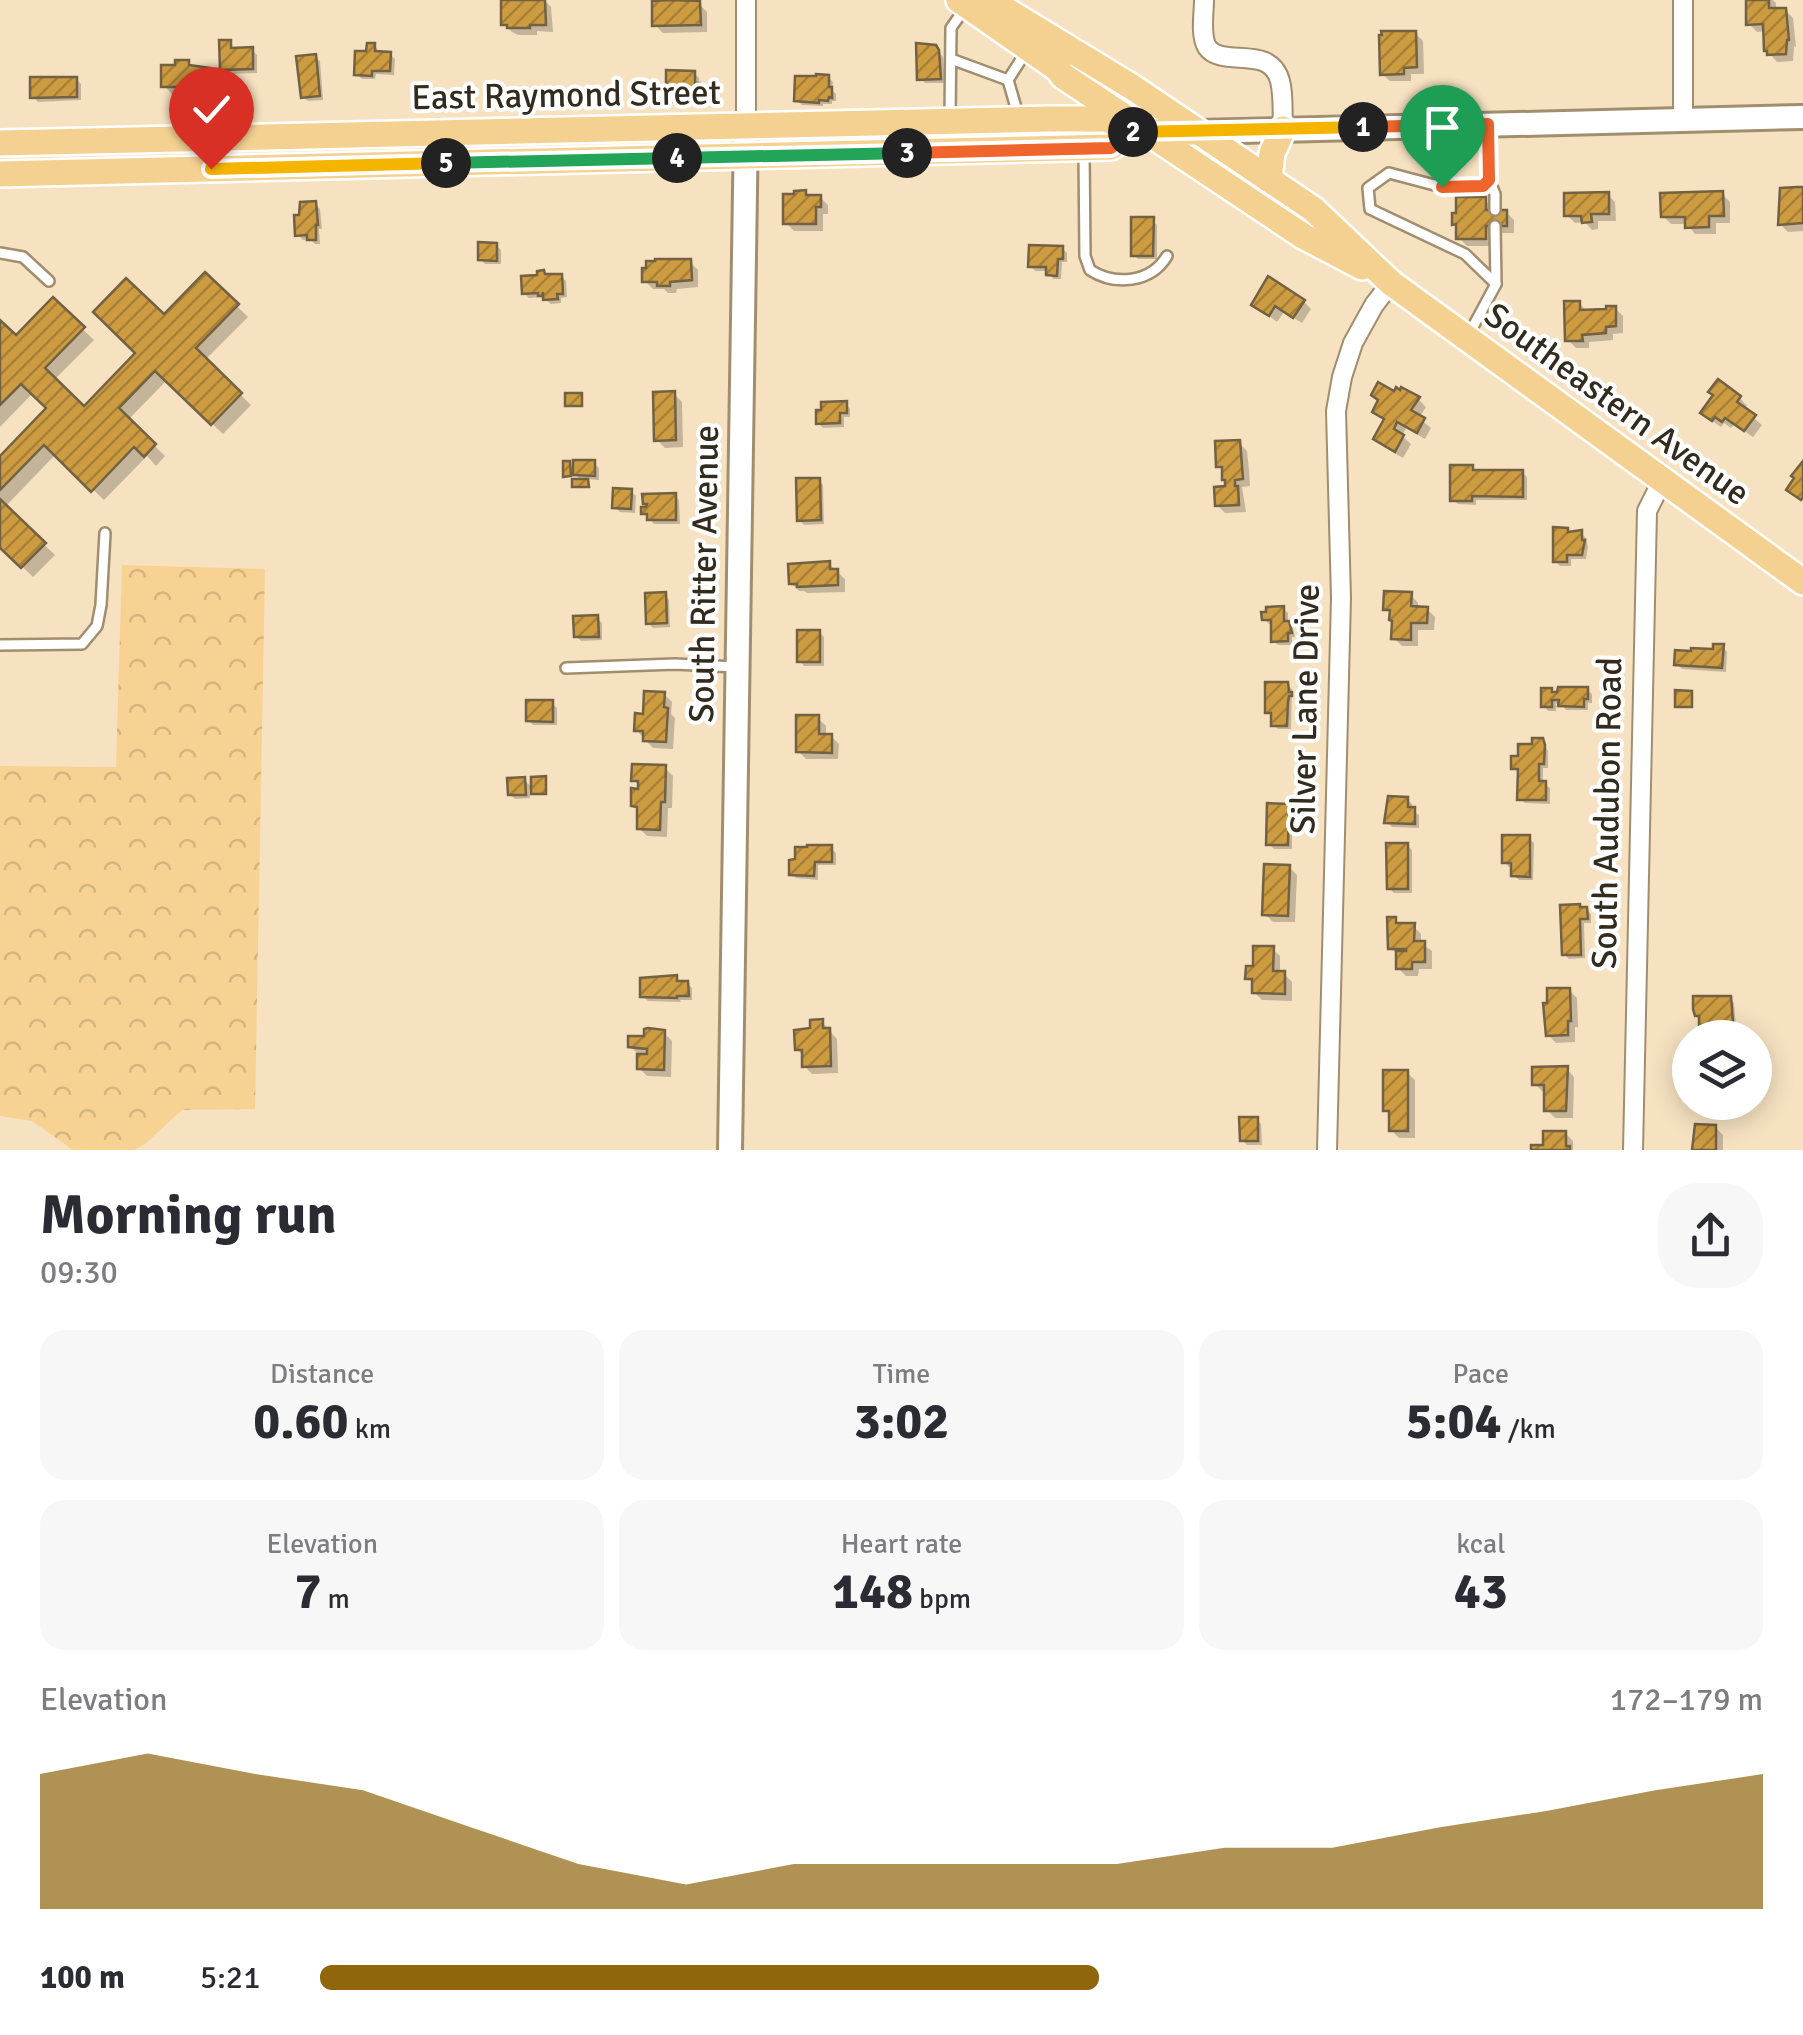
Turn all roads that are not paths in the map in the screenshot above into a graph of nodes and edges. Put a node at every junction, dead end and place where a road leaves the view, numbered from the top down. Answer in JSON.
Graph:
{"nodes":[{"id":1,"x":746,"y":0,"type":"edge"},
{"id":2,"x":1204,"y":0,"type":"edge"},
{"id":3,"x":1684,"y":0,"type":"edge"},
{"id":4,"x":972,"y":2,"type":"edge"},
{"id":5,"x":1028,"y":48,"type":"junction"},
{"id":6,"x":951,"y":59,"type":"junction"},
{"id":7,"x":1063,"y":76,"type":"junction"},
{"id":8,"x":1008,"y":80,"type":"junction"},
{"id":9,"x":1803,"y":118,"type":"edge"},
{"id":10,"x":1048,"y":119,"type":"junction"},
{"id":11,"x":1020,"y":120,"type":"junction"},
{"id":12,"x":1683,"y":120,"type":"junction"},
{"id":13,"x":950,"y":121,"type":"junction"},
{"id":14,"x":1488,"y":124,"type":"junction"},
{"id":15,"x":746,"y":127,"type":"junction"},
{"id":16,"x":1282,"y":129,"type":"junction"},
{"id":17,"x":1140,"y":132,"type":"junction"},
{"id":18,"x":1198,"y":132,"type":"junction"},
{"id":19,"x":0,"y":143,"type":"edge"},
{"id":20,"x":1084,"y":148,"type":"junction"},
{"id":21,"x":746,"y":156,"type":"junction"},
{"id":22,"x":0,"y":174,"type":"edge"},
{"id":23,"x":1269,"y":179,"type":"junction"},
{"id":24,"x":1489,"y":180,"type":"junction"},
{"id":25,"x":1495,"y":210,"type":"dead end"},
{"id":26,"x":1495,"y":226,"type":"dead end"},
{"id":27,"x":0,"y":253,"type":"edge"},
{"id":28,"x":1167,"y":256,"type":"dead end"},
{"id":29,"x":50,"y":282,"type":"dead end"},
{"id":30,"x":1391,"y":282,"type":"junction"},
{"id":31,"x":1496,"y":284,"type":"junction"},
{"id":32,"x":1466,"y":338,"type":"junction"},
{"id":33,"x":1662,"y":481,"type":"junction"},
{"id":34,"x":104,"y":533,"type":"dead end"},
{"id":35,"x":1803,"y":582,"type":"edge"},
{"id":36,"x":0,"y":645,"type":"edge"},
{"id":37,"x":566,"y":668,"type":"dead end"},
{"id":38,"x":737,"y":668,"type":"junction"},
{"id":39,"x":730,"y":1150,"type":"edge"},
{"id":40,"x":1326,"y":1150,"type":"edge"},
{"id":41,"x":1633,"y":1150,"type":"edge"}],
"edges":[{"from":1,"to":15,"type":"street","name":"South Ritter Avenue"},
{"from":2,"to":16,"type":"street"},
{"from":3,"to":12,"type":"street"},
{"from":4,"to":5,"type":"main road","name":"Southeastern Avenue"},
{"from":4,"to":6,"type":"lane"},
{"from":4,"to":18,"type":"main road","name":"Southeastern Avenue"},
{"from":5,"to":7,"type":"main road","name":"Southeastern Avenue"},
{"from":5,"to":8,"type":"lane"},
{"from":6,"to":8,"type":"lane"},
{"from":6,"to":13,"type":"lane"},
{"from":7,"to":10,"type":"main road"},
{"from":7,"to":17,"type":"main road","name":"Southeastern Avenue"},
{"from":8,"to":11,"type":"lane"},
{"from":9,"to":12,"type":"street","name":"East Raymond Street"},
{"from":10,"to":11,"type":"main road","name":"East Raymond Street"},
{"from":10,"to":17,"type":"main road","name":"East Raymond Street"},
{"from":11,"to":13,"type":"main road","name":"East Raymond Street"},
{"from":12,"to":14,"type":"street","name":"East Raymond Street"},
{"from":13,"to":15,"type":"main road","name":"East Raymond Street"},
{"from":14,"to":16,"type":"street","name":"East Raymond Street"},
{"from":14,"to":24,"type":"lane"},
{"from":15,"to":19,"type":"main road","name":"East Raymond Street"},
{"from":15,"to":21,"type":"street","name":"South Ritter Avenue"},
{"from":16,"to":18,"type":"street","name":"East Raymond Street"},
{"from":16,"to":23,"type":"main road"},
{"from":17,"to":18,"type":"main road","name":"East Raymond Street"},
{"from":17,"to":20,"type":"main road","name":"East Raymond Street"},
{"from":17,"to":30,"type":"main road","name":"Southeastern Avenue"},
{"from":18,"to":23,"type":"main road","name":"Southeastern Avenue"},
{"from":20,"to":21,"type":"main road","name":"East Raymond Street"},
{"from":20,"to":28,"type":"lane"},
{"from":21,"to":22,"type":"main road","name":"East Raymond Street"},
{"from":21,"to":38,"type":"street","name":"South Ritter Avenue"},
{"from":23,"to":30,"type":"main road","name":"Southeastern Avenue"},
{"from":24,"to":25,"type":"lane"},
{"from":24,"to":31,"type":"lane"},
{"from":26,"to":31,"type":"lane"},
{"from":27,"to":29,"type":"lane"},
{"from":30,"to":32,"type":"main road","name":"Southeastern Avenue"},
{"from":30,"to":40,"type":"street","name":"Silver Lane Drive"},
{"from":31,"to":32,"type":"lane"},
{"from":32,"to":33,"type":"main road","name":"Southeastern Avenue"},
{"from":33,"to":35,"type":"main road","name":"Southeastern Avenue"},
{"from":33,"to":41,"type":"street","name":"South Audubon Road"},
{"from":34,"to":36,"type":"lane"},
{"from":37,"to":38,"type":"lane"},
{"from":38,"to":39,"type":"street","name":"South Ritter Avenue"}]}
